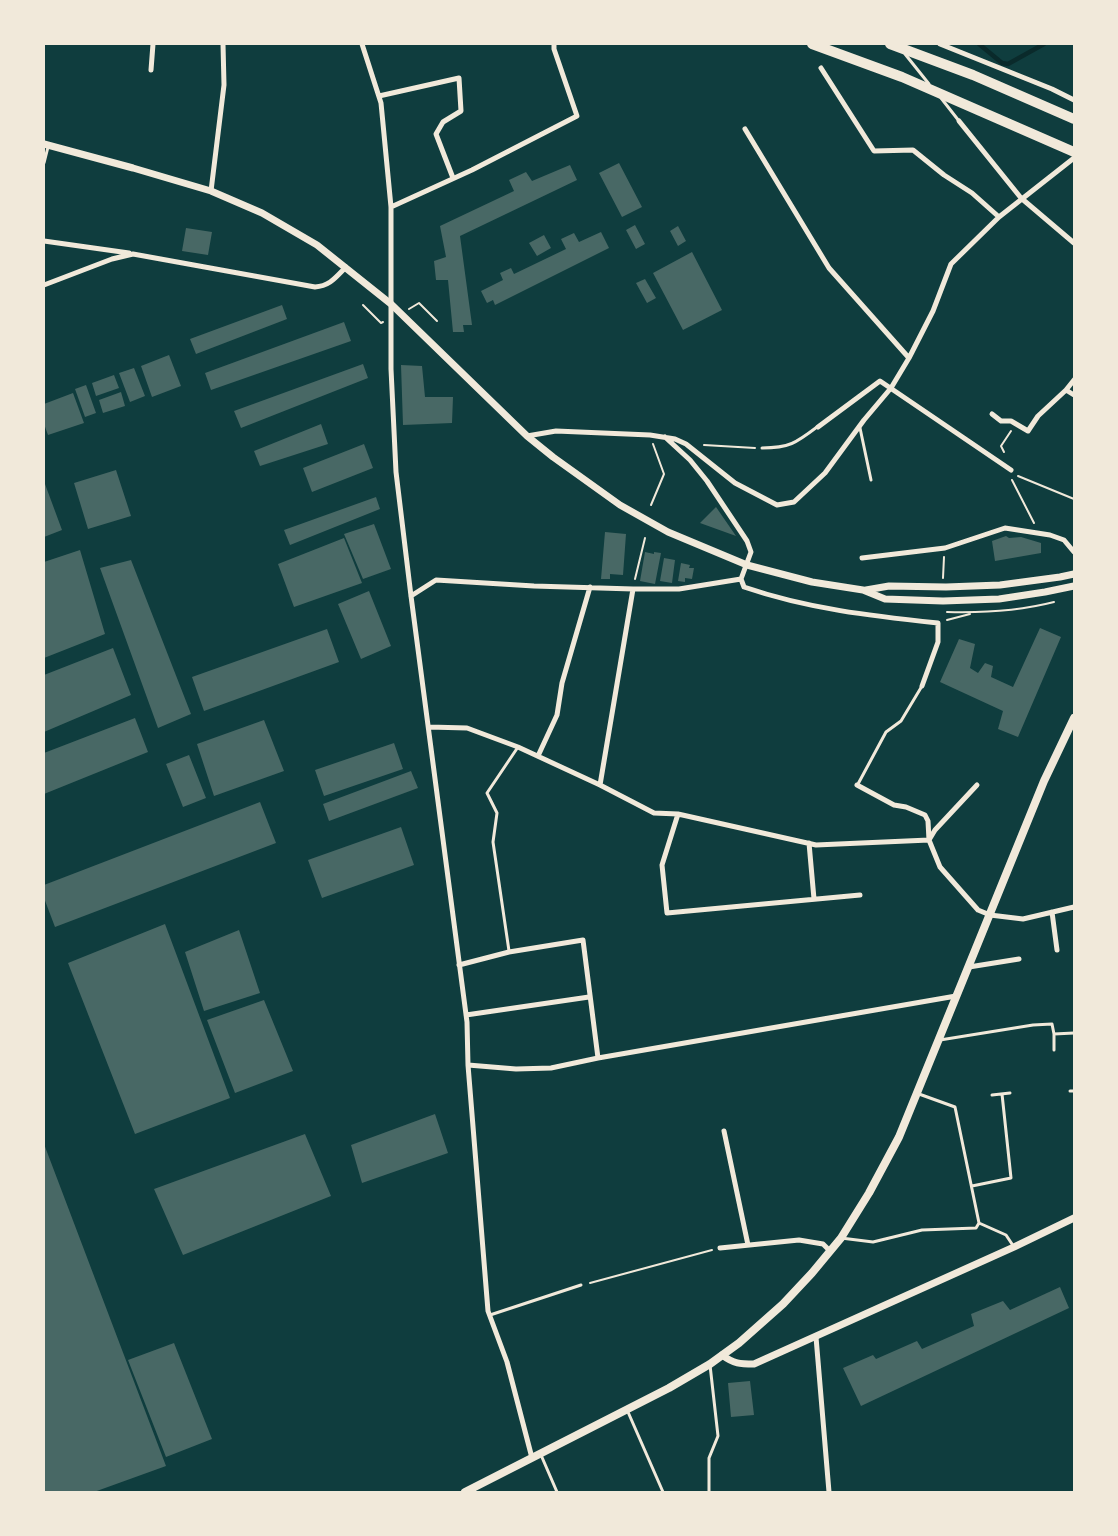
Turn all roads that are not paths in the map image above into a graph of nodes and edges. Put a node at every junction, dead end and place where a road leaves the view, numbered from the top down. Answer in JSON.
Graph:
{"nodes":[{"id":1,"x":153,"y":44,"type":"edge"},
{"id":2,"x":223,"y":44,"type":"edge"},
{"id":3,"x":362,"y":44,"type":"edge"},
{"id":4,"x":554,"y":44,"type":"edge"},
{"id":5,"x":812,"y":44,"type":"edge"},
{"id":6,"x":890,"y":44,"type":"edge"},
{"id":7,"x":896,"y":44,"type":"edge"},
{"id":8,"x":940,"y":44,"type":"edge"},
{"id":9,"x":821,"y":69,"type":"dead end"},
{"id":10,"x":151,"y":70,"type":"dead end"},
{"id":11,"x":379,"y":96,"type":"junction"},
{"id":12,"x":1074,"y":100,"type":"edge"},
{"id":13,"x":1074,"y":119,"type":"edge"},
{"id":14,"x":960,"y":121,"type":"joint"},
{"id":15,"x":745,"y":129,"type":"dead end"},
{"id":16,"x":46,"y":145,"type":"edge"},
{"id":17,"x":1074,"y":152,"type":"edge"},
{"id":18,"x":1074,"y":158,"type":"edge"},
{"id":19,"x":44,"y":163,"type":"edge"},
{"id":20,"x":453,"y":178,"type":"junction"},
{"id":21,"x":211,"y":191,"type":"junction"},
{"id":22,"x":1021,"y":198,"type":"junction"},
{"id":23,"x":391,"y":207,"type":"junction"},
{"id":24,"x":999,"y":217,"type":"junction"},
{"id":25,"x":44,"y":241,"type":"edge"},
{"id":26,"x":1074,"y":243,"type":"edge"},
{"id":27,"x":133,"y":254,"type":"junction"},
{"id":28,"x":346,"y":267,"type":"junction"},
{"id":29,"x":44,"y":285,"type":"edge"},
{"id":30,"x":392,"y":304,"type":"junction"},
{"id":31,"x":909,"y":358,"type":"junction"},
{"id":32,"x":1074,"y":380,"type":"edge"},
{"id":33,"x":891,"y":388,"type":"junction"},
{"id":34,"x":1066,"y":390,"type":"junction"},
{"id":35,"x":1074,"y":394,"type":"edge"},
{"id":36,"x":992,"y":414,"type":"dead end"},
{"id":37,"x":860,"y":426,"type":"junction"},
{"id":38,"x":818,"y":427,"type":"joint"},
{"id":39,"x":527,"y":436,"type":"junction"},
{"id":40,"x":664,"y":436,"type":"junction"},
{"id":41,"x":762,"y":448,"type":"road end"},
{"id":42,"x":1011,"y":470,"type":"road end"},
{"id":43,"x":871,"y":480,"type":"dead end"},
{"id":44,"x":1074,"y":552,"type":"edge"},
{"id":45,"x":862,"y":558,"type":"dead end"},
{"id":46,"x":747,"y":565,"type":"junction"},
{"id":47,"x":1074,"y":574,"type":"edge"},
{"id":48,"x":741,"y":579,"type":"junction"},
{"id":49,"x":1074,"y":586,"type":"edge"},
{"id":50,"x":590,"y":587,"type":"junction"},
{"id":51,"x":633,"y":589,"type":"junction"},
{"id":52,"x":863,"y":590,"type":"junction"},
{"id":53,"x":411,"y":596,"type":"junction"},
{"id":54,"x":922,"y":686,"type":"joint"},
{"id":55,"x":1074,"y":718,"type":"edge"},
{"id":56,"x":429,"y":727,"type":"junction"},
{"id":57,"x":518,"y":747,"type":"junction"},
{"id":58,"x":537,"y":756,"type":"junction"},
{"id":59,"x":600,"y":784,"type":"junction"},
{"id":60,"x":977,"y":784,"type":"dead end"},
{"id":61,"x":857,"y":785,"type":"joint"},
{"id":62,"x":678,"y":814,"type":"junction"},
{"id":63,"x":929,"y":840,"type":"junction"},
{"id":64,"x":809,"y":843,"type":"junction"},
{"id":65,"x":860,"y":895,"type":"dead end"},
{"id":66,"x":814,"y":899,"type":"junction"},
{"id":67,"x":1074,"y":907,"type":"edge"},
{"id":68,"x":1052,"y":912,"type":"junction"},
{"id":69,"x":990,"y":915,"type":"junction"},
{"id":70,"x":1058,"y":950,"type":"dead end"},
{"id":71,"x":509,"y":952,"type":"junction"},
{"id":72,"x":1019,"y":959,"type":"dead end"},
{"id":73,"x":459,"y":965,"type":"junction"},
{"id":74,"x":969,"y":967,"type":"junction"},
{"id":75,"x":956,"y":996,"type":"junction"},
{"id":76,"x":590,"y":998,"type":"junction"},
{"id":77,"x":466,"y":1015,"type":"junction"},
{"id":78,"x":1074,"y":1033,"type":"edge"},
{"id":79,"x":1054,"y":1034,"type":"junction"},
{"id":80,"x":939,"y":1040,"type":"junction"},
{"id":81,"x":1054,"y":1050,"type":"dead end"},
{"id":82,"x":598,"y":1058,"type":"junction"},
{"id":83,"x":468,"y":1065,"type":"junction"},
{"id":84,"x":1010,"y":1093,"type":"dead end"},
{"id":85,"x":918,"y":1094,"type":"junction"},
{"id":86,"x":1002,"y":1094,"type":"junction"},
{"id":87,"x":992,"y":1095,"type":"dead end"},
{"id":88,"x":724,"y":1131,"type":"dead end"},
{"id":89,"x":972,"y":1186,"type":"junction"},
{"id":90,"x":1074,"y":1218,"type":"edge"},
{"id":91,"x":979,"y":1223,"type":"junction"},
{"id":92,"x":841,"y":1238,"type":"junction"},
{"id":93,"x":748,"y":1245,"type":"junction"},
{"id":94,"x":1014,"y":1247,"type":"junction"},
{"id":95,"x":720,"y":1248,"type":"road end"},
{"id":96,"x":830,"y":1251,"type":"junction"},
{"id":97,"x":581,"y":1285,"type":"road end"},
{"id":98,"x":490,"y":1315,"type":"junction"},
{"id":99,"x":816,"y":1337,"type":"junction"},
{"id":100,"x":722,"y":1355,"type":"junction"},
{"id":101,"x":710,"y":1364,"type":"junction"},
{"id":102,"x":627,"y":1410,"type":"junction"},
{"id":103,"x":537,"y":1456,"type":"junction"},
{"id":104,"x":465,"y":1492,"type":"edge"},
{"id":105,"x":557,"y":1492,"type":"edge"},
{"id":106,"x":663,"y":1492,"type":"edge"},
{"id":107,"x":709,"y":1492,"type":"edge"},
{"id":108,"x":829,"y":1492,"type":"edge"}],
"edges":[{"from":1,"to":10,"type":"street"},
{"from":2,"to":21,"type":"street"},
{"from":3,"to":11,"type":"street"},
{"from":4,"to":20,"type":"street"},
{"from":5,"to":17,"type":"highway"},
{"from":6,"to":13,"type":"highway"},
{"from":7,"to":14,"type":"lane"},
{"from":8,"to":12,"type":"street"},
{"from":9,"to":24,"type":"street"},
{"from":11,"to":20,"type":"street"},
{"from":11,"to":23,"type":"street"},
{"from":14,"to":22,"type":"street"},
{"from":15,"to":31,"type":"street"},
{"from":16,"to":19,"type":"lane"},
{"from":16,"to":21,"type":"street"},
{"from":18,"to":22,"type":"street"},
{"from":20,"to":23,"type":"street"},
{"from":21,"to":28,"type":"street"},
{"from":22,"to":24,"type":"street"},
{"from":22,"to":26,"type":"street"},
{"from":23,"to":30,"type":"street"},
{"from":24,"to":31,"type":"street"},
{"from":25,"to":27,"type":"street"},
{"from":27,"to":28,"type":"street"},
{"from":27,"to":29,"type":"street"},
{"from":28,"to":30,"type":"street"},
{"from":30,"to":39,"type":"street"},
{"from":30,"to":53,"type":"street"},
{"from":31,"to":33,"type":"street"},
{"from":32,"to":34,"type":"street"},
{"from":33,"to":37,"type":"street"},
{"from":33,"to":38,"type":"street"},
{"from":33,"to":42,"type":"street"},
{"from":34,"to":35,"type":"street"},
{"from":34,"to":36,"type":"street"},
{"from":37,"to":40,"type":"street"},
{"from":37,"to":43,"type":"lane"},
{"from":38,"to":41,"type":"lane"},
{"from":39,"to":40,"type":"street"},
{"from":39,"to":46,"type":"street"},
{"from":40,"to":46,"type":"street"},
{"from":44,"to":45,"type":"street"},
{"from":46,"to":48,"type":"street"},
{"from":46,"to":52,"type":"street"},
{"from":47,"to":52,"type":"street"},
{"from":48,"to":51,"type":"street"},
{"from":48,"to":54,"type":"street"},
{"from":49,"to":52,"type":"street"},
{"from":50,"to":51,"type":"street"},
{"from":50,"to":53,"type":"street"},
{"from":50,"to":58,"type":"street"},
{"from":51,"to":59,"type":"street"},
{"from":53,"to":56,"type":"street"},
{"from":54,"to":61,"type":"lane"},
{"from":55,"to":69,"type":"main road"},
{"from":56,"to":57,"type":"street"},
{"from":56,"to":73,"type":"street"},
{"from":57,"to":58,"type":"street"},
{"from":57,"to":71,"type":"lane"},
{"from":58,"to":59,"type":"street"},
{"from":59,"to":62,"type":"street"},
{"from":60,"to":63,"type":"street"},
{"from":61,"to":63,"type":"street"},
{"from":62,"to":64,"type":"street"},
{"from":62,"to":66,"type":"street"},
{"from":63,"to":64,"type":"street"},
{"from":63,"to":69,"type":"street"},
{"from":64,"to":66,"type":"street"},
{"from":65,"to":66,"type":"street"},
{"from":67,"to":68,"type":"street"},
{"from":68,"to":69,"type":"street"},
{"from":68,"to":70,"type":"street"},
{"from":69,"to":74,"type":"main road"},
{"from":71,"to":73,"type":"street"},
{"from":71,"to":76,"type":"street"},
{"from":72,"to":74,"type":"street"},
{"from":73,"to":77,"type":"street"},
{"from":74,"to":75,"type":"main road"},
{"from":75,"to":80,"type":"main road"},
{"from":75,"to":82,"type":"street"},
{"from":76,"to":77,"type":"street"},
{"from":76,"to":82,"type":"street"},
{"from":77,"to":83,"type":"street"},
{"from":78,"to":79,"type":"lane"},
{"from":79,"to":80,"type":"lane"},
{"from":79,"to":81,"type":"lane"},
{"from":80,"to":85,"type":"main road"},
{"from":82,"to":83,"type":"street"},
{"from":83,"to":98,"type":"street"},
{"from":84,"to":86,"type":"lane"},
{"from":85,"to":89,"type":"lane"},
{"from":85,"to":92,"type":"main road"},
{"from":86,"to":87,"type":"lane"},
{"from":86,"to":89,"type":"lane"},
{"from":88,"to":93,"type":"street"},
{"from":89,"to":91,"type":"lane"},
{"from":90,"to":94,"type":"street"},
{"from":91,"to":92,"type":"lane"},
{"from":91,"to":94,"type":"lane"},
{"from":92,"to":96,"type":"main road"},
{"from":93,"to":95,"type":"street"},
{"from":93,"to":96,"type":"street"},
{"from":94,"to":99,"type":"street"},
{"from":96,"to":100,"type":"main road"},
{"from":97,"to":98,"type":"lane"},
{"from":98,"to":103,"type":"street"},
{"from":99,"to":100,"type":"street"},
{"from":99,"to":108,"type":"street"},
{"from":100,"to":101,"type":"main road"},
{"from":101,"to":102,"type":"main road"},
{"from":101,"to":107,"type":"lane"},
{"from":102,"to":103,"type":"main road"},
{"from":102,"to":106,"type":"lane"},
{"from":103,"to":104,"type":"main road"},
{"from":103,"to":105,"type":"lane"}]}
